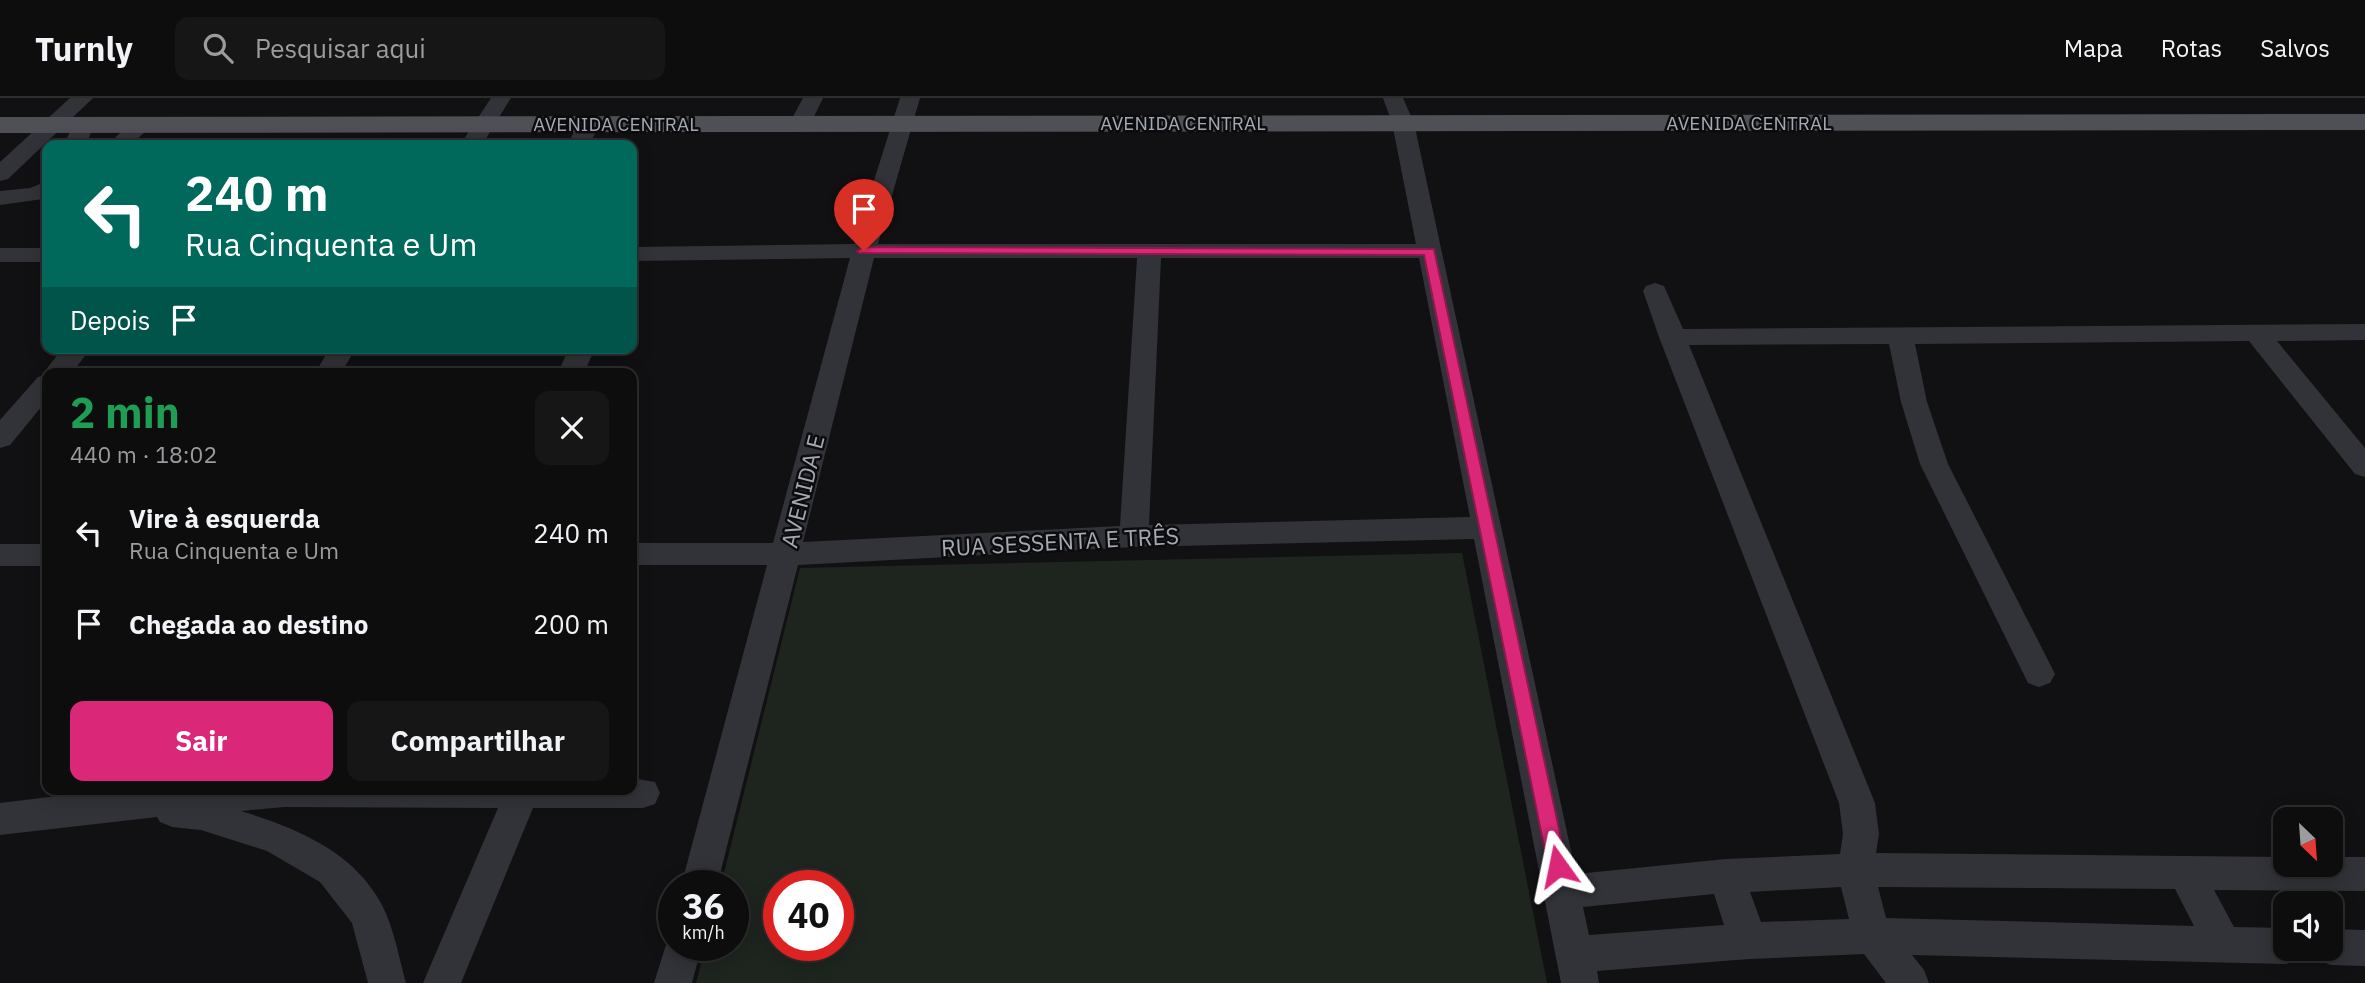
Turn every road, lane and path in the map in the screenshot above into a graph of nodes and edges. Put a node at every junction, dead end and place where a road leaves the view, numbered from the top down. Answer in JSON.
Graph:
{"nodes":[{"id":1,"x":474,"y":98,"type":"edge"},
{"id":2,"x":501,"y":98,"type":"edge"},
{"id":3,"x":522,"y":98,"type":"edge"},
{"id":4,"x":813,"y":98,"type":"edge"},
{"id":5,"x":1888,"y":98,"type":"edge"},
{"id":6,"x":2318,"y":98,"type":"edge"},
{"id":7,"x":110,"y":99,"type":"edge"},
{"id":8,"x":47,"y":111,"type":"edge"},
{"id":9,"x":905,"y":111,"type":"edge"},
{"id":10,"x":1398,"y":111,"type":"edge"},
{"id":11,"x":81,"y":117,"type":"edge"},
{"id":12,"x":2354,"y":122,"type":"edge"},
{"id":13,"x":1903,"y":123,"type":"junction"},
{"id":14,"x":800,"y":124,"type":"junction"},
{"id":15,"x":0,"y":125,"type":"edge"},
{"id":16,"x":141,"y":125,"type":"junction"},
{"id":17,"x":478,"y":135,"type":"edge"},
{"id":18,"x":583,"y":135,"type":"edge"},
{"id":19,"x":124,"y":140,"type":"edge"},
{"id":20,"x":0,"y":174,"type":"edge"},
{"id":21,"x":42,"y":190,"type":"edge"},
{"id":22,"x":0,"y":198,"type":"edge"},
{"id":23,"x":864,"y":251,"type":"junction"},
{"id":24,"x":1430,"y":251,"type":"junction"},
{"id":25,"x":1149,"y":252,"type":"junction"},
{"id":26,"x":637,"y":254,"type":"edge"},
{"id":27,"x":0,"y":255,"type":"edge"},
{"id":28,"x":42,"y":255,"type":"edge"},
{"id":29,"x":1655,"y":291,"type":"dead end"},
{"id":30,"x":2255,"y":331,"type":"junction"},
{"id":31,"x":2320,"y":332,"type":"junction"},
{"id":32,"x":2365,"y":332,"type":"edge"},
{"id":33,"x":1900,"y":336,"type":"junction"},
{"id":34,"x":1672,"y":337,"type":"junction"},
{"id":35,"x":73,"y":354,"type":"edge"},
{"id":36,"x":2365,"y":354,"type":"edge"},
{"id":37,"x":61,"y":368,"type":"edge"},
{"id":38,"x":42,"y":389,"type":"edge"},
{"id":39,"x":0,"y":438,"type":"edge"},
{"id":40,"x":2365,"y":467,"type":"edge"},
{"id":41,"x":1488,"y":528,"type":"junction"},
{"id":42,"x":1134,"y":536,"type":"junction"},
{"id":43,"x":637,"y":554,"type":"edge"},
{"id":44,"x":787,"y":554,"type":"junction"},
{"id":45,"x":0,"y":555,"type":"edge"},
{"id":46,"x":42,"y":555,"type":"edge"},
{"id":47,"x":2039,"y":674,"type":"dead end"},
{"id":48,"x":637,"y":793,"type":"edge"},
{"id":49,"x":643,"y":793,"type":"dead end"},
{"id":50,"x":244,"y":795,"type":"edge"},
{"id":51,"x":521,"y":795,"type":"edge"},
{"id":52,"x":122,"y":804,"type":"junction"},
{"id":53,"x":0,"y":819,"type":"edge"},
{"id":54,"x":703,"y":870,"type":"edge"},
{"id":55,"x":1856,"y":870,"type":"junction"},
{"id":56,"x":2186,"y":873,"type":"junction"},
{"id":57,"x":2365,"y":874,"type":"edge"},
{"id":58,"x":1726,"y":876,"type":"junction"},
{"id":59,"x":1563,"y":892,"type":"junction"},
{"id":60,"x":1873,"y":936,"type":"junction"},
{"id":61,"x":1749,"y":941,"type":"junction"},
{"id":62,"x":2224,"y":945,"type":"junction"},
{"id":63,"x":2273,"y":946,"type":"edge"},
{"id":64,"x":2343,"y":947,"type":"edge"},
{"id":65,"x":2365,"y":948,"type":"edge"},
{"id":66,"x":679,"y":961,"type":"edge"},
{"id":67,"x":1577,"y":968,"type":"edge"},
{"id":68,"x":387,"y":983,"type":"edge"},
{"id":69,"x":442,"y":983,"type":"edge"},
{"id":70,"x":673,"y":983,"type":"edge"},
{"id":71,"x":1910,"y":983,"type":"edge"}],
"edges":[{"from":1,"to":2,"type":"main road","name":"AVENIDA CENTRAL"},
{"from":2,"to":3,"type":"main road","name":"AVENIDA CENTRAL"},
{"from":2,"to":17,"type":"street"},
{"from":4,"to":14,"type":"street"},
{"from":5,"to":13,"type":"main road"},
{"from":6,"to":12,"type":"main road"},
{"from":7,"to":11,"type":"main road","name":"AVENIDA CENTRAL"},
{"from":8,"to":11,"type":"main road","name":"AVENIDA CENTRAL"},
{"from":8,"to":15,"type":"main road","name":"AVENIDA CENTRAL"},
{"from":8,"to":20,"type":"street"},
{"from":9,"to":10,"type":"main road","name":"AVENIDA CENTRAL"},
{"from":9,"to":14,"type":"main road","name":"AVENIDA CENTRAL"},
{"from":9,"to":23,"type":"street","name":"AVENIDA E"},
{"from":10,"to":13,"type":"main road","name":"AVENIDA CENTRAL"},
{"from":10,"to":24,"type":"street"},
{"from":11,"to":16,"type":"main road","name":"AVENIDA CENTRAL"},
{"from":12,"to":13,"type":"main road","name":"AVENIDA CENTRAL"},
{"from":14,"to":18,"type":"main road","name":"AVENIDA CENTRAL"},
{"from":16,"to":17,"type":"main road","name":"AVENIDA CENTRAL"},
{"from":16,"to":19,"type":"street"},
{"from":17,"to":18,"type":"main road","name":"AVENIDA CENTRAL"},
{"from":21,"to":22,"type":"street"},
{"from":23,"to":25,"type":"street"},
{"from":23,"to":26,"type":"street"},
{"from":23,"to":44,"type":"street","name":"AVENIDA E"},
{"from":24,"to":25,"type":"street"},
{"from":24,"to":41,"type":"street"},
{"from":25,"to":42,"type":"street"},
{"from":27,"to":28,"type":"street"},
{"from":29,"to":34,"type":"street"},
{"from":30,"to":31,"type":"street"},
{"from":30,"to":33,"type":"street"},
{"from":30,"to":40,"type":"street"},
{"from":31,"to":32,"type":"street"},
{"from":31,"to":36,"type":"street"},
{"from":33,"to":34,"type":"street"},
{"from":33,"to":47,"type":"street"},
{"from":34,"to":55,"type":"street"},
{"from":35,"to":37,"type":"street"},
{"from":38,"to":39,"type":"street"},
{"from":41,"to":42,"type":"street","name":"RUA SESSENTA E TRÊS"},
{"from":41,"to":59,"type":"street"},
{"from":42,"to":44,"type":"street","name":"RUA SESSENTA E TRÊS"},
{"from":43,"to":44,"type":"street","name":"RUA SESSENTA E TRÊS"},
{"from":44,"to":54,"type":"street","name":"AVENIDA E"},
{"from":45,"to":46,"type":"street"},
{"from":48,"to":49,"type":"street"},
{"from":50,"to":52,"type":"street"},
{"from":51,"to":69,"type":"street"},
{"from":52,"to":53,"type":"street"},
{"from":52,"to":68,"type":"street"},
{"from":55,"to":56,"type":"street"},
{"from":55,"to":58,"type":"street"},
{"from":55,"to":60,"type":"street"},
{"from":56,"to":57,"type":"street"},
{"from":56,"to":62,"type":"street"},
{"from":58,"to":59,"type":"street"},
{"from":58,"to":61,"type":"street"},
{"from":59,"to":67,"type":"street"},
{"from":60,"to":61,"type":"street"},
{"from":60,"to":62,"type":"street"},
{"from":60,"to":71,"type":"street"},
{"from":61,"to":67,"type":"street"},
{"from":62,"to":63,"type":"street"},
{"from":64,"to":65,"type":"street"},
{"from":66,"to":70,"type":"street"}]}
